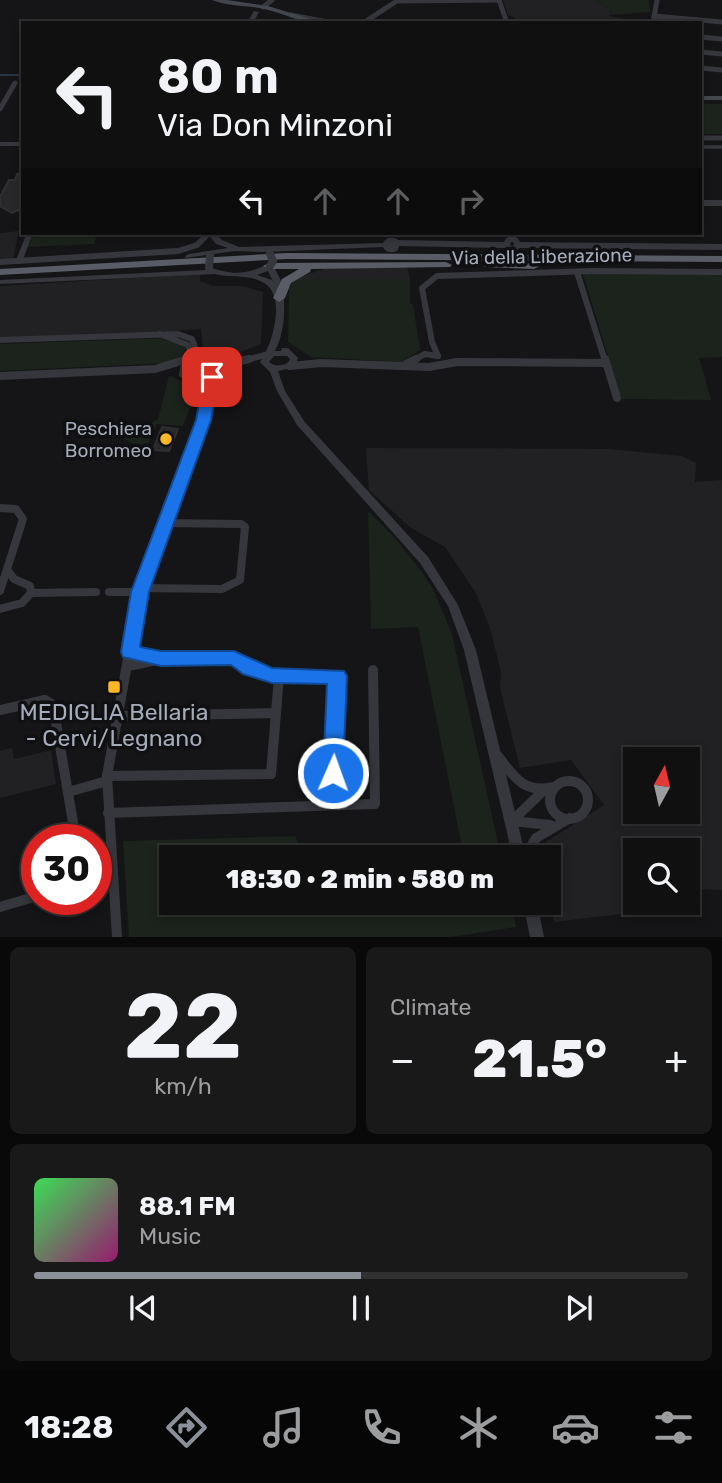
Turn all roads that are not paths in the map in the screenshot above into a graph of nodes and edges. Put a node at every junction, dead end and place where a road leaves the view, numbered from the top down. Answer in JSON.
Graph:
{"nodes":[{"id":1,"x":215,"y":0,"type":"edge"},
{"id":2,"x":272,"y":0,"type":"edge"},
{"id":3,"x":499,"y":0,"type":"edge"},
{"id":4,"x":657,"y":0,"type":"edge"},
{"id":5,"x":261,"y":12,"type":"edge"},
{"id":6,"x":286,"y":14,"type":"junction"},
{"id":7,"x":300,"y":19,"type":"junction"},
{"id":8,"x":653,"y":20,"type":"edge"},
{"id":9,"x":310,"y":21,"type":"edge"},
{"id":10,"x":323,"y":21,"type":"edge"},
{"id":11,"x":366,"y":21,"type":"edge"},
{"id":12,"x":506,"y":21,"type":"edge"},
{"id":13,"x":688,"y":21,"type":"edge"},
{"id":14,"x":702,"y":21,"type":"edge"},
{"id":15,"x":722,"y":22,"type":"edge"},
{"id":16,"x":702,"y":37,"type":"edge"},
{"id":17,"x":722,"y":39,"type":"edge"},
{"id":18,"x":702,"y":52,"type":"edge"},
{"id":19,"x":722,"y":54,"type":"edge"},
{"id":20,"x":702,"y":68,"type":"edge"},
{"id":21,"x":722,"y":70,"type":"edge"},
{"id":22,"x":15,"y":83,"type":"dead end"},
{"id":23,"x":702,"y":98,"type":"edge"},
{"id":24,"x":722,"y":98,"type":"edge"},
{"id":25,"x":0,"y":109,"type":"edge"},
{"id":26,"x":702,"y":138,"type":"edge"},
{"id":27,"x":722,"y":138,"type":"edge"},
{"id":28,"x":0,"y":144,"type":"edge"},
{"id":29,"x":21,"y":144,"type":"edge"},
{"id":30,"x":702,"y":203,"type":"edge"},
{"id":31,"x":722,"y":203,"type":"edge"},
{"id":32,"x":29,"y":235,"type":"edge"},
{"id":33,"x":208,"y":235,"type":"edge"},
{"id":34,"x":210,"y":235,"type":"edge"},
{"id":35,"x":212,"y":235,"type":"edge"},
{"id":36,"x":507,"y":235,"type":"edge"},
{"id":37,"x":508,"y":242,"type":"junction"},
{"id":38,"x":391,"y":243,"type":"edge"},
{"id":39,"x":304,"y":247,"type":"junction"},
{"id":40,"x":722,"y":247,"type":"edge"},
{"id":41,"x":240,"y":249,"type":"junction"},
{"id":42,"x":256,"y":249,"type":"junction"},
{"id":43,"x":166,"y":253,"type":"junction"},
{"id":44,"x":213,"y":254,"type":"junction"},
{"id":45,"x":190,"y":256,"type":"junction"},
{"id":46,"x":722,"y":259,"type":"edge"},
{"id":47,"x":19,"y":261,"type":"junction"},
{"id":48,"x":271,"y":261,"type":"junction"},
{"id":49,"x":722,"y":265,"type":"edge"},
{"id":50,"x":327,"y":266,"type":"junction"},
{"id":51,"x":0,"y":270,"type":"edge"},
{"id":52,"x":212,"y":270,"type":"junction"},
{"id":53,"x":577,"y":272,"type":"junction"},
{"id":54,"x":722,"y":272,"type":"edge"},
{"id":55,"x":246,"y":274,"type":"junction"},
{"id":56,"x":0,"y":282,"type":"edge"},
{"id":57,"x":279,"y":298,"type":"junction"},
{"id":58,"x":160,"y":334,"type":"junction"},
{"id":59,"x":278,"y":338,"type":"junction"},
{"id":60,"x":0,"y":340,"type":"edge"},
{"id":61,"x":432,"y":342,"type":"junction"},
{"id":62,"x":290,"y":354,"type":"junction"},
{"id":63,"x":269,"y":355,"type":"junction"},
{"id":64,"x":422,"y":356,"type":"junction"},
{"id":65,"x":439,"y":359,"type":"junction"},
{"id":66,"x":206,"y":360,"type":"junction"},
{"id":67,"x":245,"y":362,"type":"junction"},
{"id":68,"x":232,"y":363,"type":"junction"},
{"id":69,"x":321,"y":363,"type":"junction"},
{"id":70,"x":606,"y":363,"type":"junction"},
{"id":71,"x":400,"y":366,"type":"junction"},
{"id":72,"x":426,"y":366,"type":"junction"},
{"id":73,"x":289,"y":367,"type":"junction"},
{"id":74,"x":269,"y":368,"type":"junction"},
{"id":75,"x":155,"y":369,"type":"junction"},
{"id":76,"x":213,"y":372,"type":"junction"},
{"id":77,"x":0,"y":376,"type":"edge"},
{"id":78,"x":189,"y":378,"type":"junction"},
{"id":79,"x":210,"y":391,"type":"junction"},
{"id":80,"x":286,"y":398,"type":"junction"},
{"id":81,"x":617,"y":398,"type":"dead end"},
{"id":82,"x":0,"y":508,"type":"edge"},
{"id":83,"x":165,"y":523,"type":"junction"},
{"id":84,"x":8,"y":571,"type":"junction"},
{"id":85,"x":22,"y":582,"type":"junction"},
{"id":86,"x":1,"y":590,"type":"edge"},
{"id":87,"x":140,"y":590,"type":"junction"},
{"id":88,"x":96,"y":592,"type":"dead end"},
{"id":89,"x":109,"y":592,"type":"dead end"},
{"id":90,"x":31,"y":593,"type":"junction"},
{"id":91,"x":3,"y":605,"type":"edge"},
{"id":92,"x":130,"y":652,"type":"junction"},
{"id":93,"x":161,"y":659,"type":"junction"},
{"id":94,"x":128,"y":666,"type":"junction"},
{"id":95,"x":373,"y":670,"type":"dead end"},
{"id":96,"x":279,"y":676,"type":"junction"},
{"id":97,"x":0,"y":710,"type":"edge"},
{"id":98,"x":276,"y":713,"type":"junction"},
{"id":99,"x":118,"y":716,"type":"junction"},
{"id":100,"x":495,"y":753,"type":"junction"},
{"id":101,"x":107,"y":779,"type":"junction"},
{"id":102,"x":555,"y":786,"type":"junction"},
{"id":103,"x":544,"y":790,"type":"junction"},
{"id":104,"x":68,"y":792,"type":"junction"},
{"id":105,"x":331,"y":805,"type":"junction"},
{"id":106,"x":108,"y":813,"type":"junction"},
{"id":107,"x":570,"y":818,"type":"junction"},
{"id":108,"x":512,"y":821,"type":"junction"},
{"id":109,"x":73,"y":824,"type":"edge"},
{"id":110,"x":555,"y":825,"type":"junction"},
{"id":111,"x":518,"y":845,"type":"edge"},
{"id":112,"x":528,"y":845,"type":"edge"},
{"id":113,"x":21,"y":900,"type":"edge"},
{"id":114,"x":0,"y":906,"type":"edge"},
{"id":115,"x":532,"y":915,"type":"edge"},
{"id":116,"x":117,"y":937,"type":"edge"},
{"id":117,"x":537,"y":937,"type":"edge"}],
"edges":[{"from":1,"to":5,"type":"main road"},
{"from":2,"to":5,"type":"street"},
{"from":3,"to":11,"type":"street"},
{"from":3,"to":12,"type":"street"},
{"from":4,"to":8,"type":"street"},
{"from":5,"to":6,"type":"main road"},
{"from":5,"to":7,"type":"main road"},
{"from":6,"to":7,"type":"main road"},
{"from":6,"to":10,"type":"street"},
{"from":7,"to":9,"type":"main road"},
{"from":8,"to":13,"type":"street"},
{"from":14,"to":15,"type":"street"},
{"from":16,"to":17,"type":"street"},
{"from":18,"to":19,"type":"street"},
{"from":20,"to":21,"type":"street"},
{"from":22,"to":25,"type":"street"},
{"from":23,"to":24,"type":"main road"},
{"from":26,"to":27,"type":"street"},
{"from":28,"to":29,"type":"street"},
{"from":30,"to":31,"type":"street"},
{"from":32,"to":47,"type":"street"},
{"from":33,"to":43,"type":"street"},
{"from":34,"to":44,"type":"street"},
{"from":35,"to":41,"type":"street"},
{"from":36,"to":37,"type":"street"},
{"from":37,"to":38,"type":"street","name":"Via della Liberazione"},
{"from":37,"to":40,"type":"street","name":"Via della Liberazione"},
{"from":38,"to":39,"type":"street","name":"Via della Liberazione"},
{"from":38,"to":46,"type":"highway"},
{"from":39,"to":42,"type":"street","name":"Via della Liberazione"},
{"from":39,"to":48,"type":"street","name":"Via della Liberazione"},
{"from":41,"to":42,"type":"street","name":"Via della Liberazione"},
{"from":41,"to":44,"type":"street","name":"Via della Liberazione"},
{"from":42,"to":48,"type":"street"},
{"from":43,"to":45,"type":"street"},
{"from":43,"to":47,"type":"street"},
{"from":44,"to":45,"type":"street","name":"Via della Liberazione"},
{"from":44,"to":52,"type":"street","bridge":true},
{"from":45,"to":51,"type":"highway"},
{"from":46,"to":51,"type":"highway"},
{"from":47,"to":51,"type":"street"},
{"from":48,"to":50,"type":"highway"},
{"from":48,"to":55,"type":"street","name":"Via della Liberazione"},
{"from":48,"to":57,"type":"street"},
{"from":49,"to":50,"type":"highway"},
{"from":49,"to":51,"type":"highway"},
{"from":50,"to":57,"type":"highway"},
{"from":52,"to":55,"type":"street"},
{"from":52,"to":56,"type":"street"},
{"from":53,"to":54,"type":"street","name":"Via della Liberazione"},
{"from":53,"to":61,"type":"street","name":"Via della Liberazione"},
{"from":53,"to":70,"type":"street"},
{"from":55,"to":57,"type":"street"},
{"from":57,"to":59,"type":"street"},
{"from":58,"to":60,"type":"street"},
{"from":58,"to":66,"type":"street"},
{"from":58,"to":75,"type":"street"},
{"from":59,"to":62,"type":"street"},
{"from":59,"to":63,"type":"street"},
{"from":61,"to":64,"type":"street"},
{"from":61,"to":65,"type":"street","name":"Via della Liberazione"},
{"from":62,"to":63,"type":"street"},
{"from":62,"to":69,"type":"street"},
{"from":62,"to":73,"type":"street"},
{"from":63,"to":67,"type":"street"},
{"from":63,"to":74,"type":"street"},
{"from":64,"to":65,"type":"street"},
{"from":64,"to":71,"type":"street"},
{"from":64,"to":72,"type":"street"},
{"from":65,"to":70,"type":"street"},
{"from":65,"to":72,"type":"street"},
{"from":66,"to":68,"type":"street"},
{"from":66,"to":76,"type":"street"},
{"from":66,"to":78,"type":"street"},
{"from":67,"to":68,"type":"street"},
{"from":67,"to":74,"type":"street"},
{"from":68,"to":76,"type":"street"},
{"from":69,"to":71,"type":"street"},
{"from":69,"to":73,"type":"street"},
{"from":70,"to":81,"type":"street"},
{"from":71,"to":72,"type":"street"},
{"from":73,"to":74,"type":"street"},
{"from":73,"to":80,"type":"street"},
{"from":74,"to":80,"type":"street"},
{"from":75,"to":77,"type":"street"},
{"from":75,"to":78,"type":"street"},
{"from":76,"to":78,"type":"street"},
{"from":76,"to":79,"type":"street"},
{"from":78,"to":79,"type":"street"},
{"from":79,"to":83,"type":"street"},
{"from":80,"to":100,"type":"street"},
{"from":82,"to":84,"type":"street"},
{"from":83,"to":87,"type":"street"},
{"from":83,"to":87,"type":"street"},
{"from":84,"to":85,"type":"street"},
{"from":84,"to":86,"type":"street"},
{"from":85,"to":86,"type":"street"},
{"from":85,"to":90,"type":"street"},
{"from":87,"to":89,"type":"street"},
{"from":87,"to":92,"type":"street"},
{"from":88,"to":90,"type":"street"},
{"from":90,"to":91,"type":"street"},
{"from":92,"to":93,"type":"street"},
{"from":92,"to":94,"type":"street"},
{"from":93,"to":94,"type":"street"},
{"from":93,"to":96,"type":"street"},
{"from":94,"to":99,"type":"street"},
{"from":95,"to":105,"type":"street"},
{"from":96,"to":98,"type":"street"},
{"from":96,"to":105,"type":"street"},
{"from":97,"to":104,"type":"street"},
{"from":98,"to":99,"type":"street"},
{"from":98,"to":101,"type":"street"},
{"from":99,"to":101,"type":"street"},
{"from":100,"to":103,"type":"street"},
{"from":100,"to":108,"type":"street"},
{"from":101,"to":104,"type":"street"},
{"from":101,"to":106,"type":"street"},
{"from":102,"to":103,"type":"street"},
{"from":102,"to":107,"type":"street"},
{"from":102,"to":107,"type":"street"},
{"from":103,"to":108,"type":"street"},
{"from":104,"to":109,"type":"street"},
{"from":105,"to":106,"type":"street"},
{"from":106,"to":116,"type":"street"},
{"from":107,"to":110,"type":"street"},
{"from":108,"to":110,"type":"street"},
{"from":108,"to":111,"type":"street"},
{"from":110,"to":112,"type":"street"},
{"from":113,"to":114,"type":"street"},
{"from":115,"to":117,"type":"street"}]}
